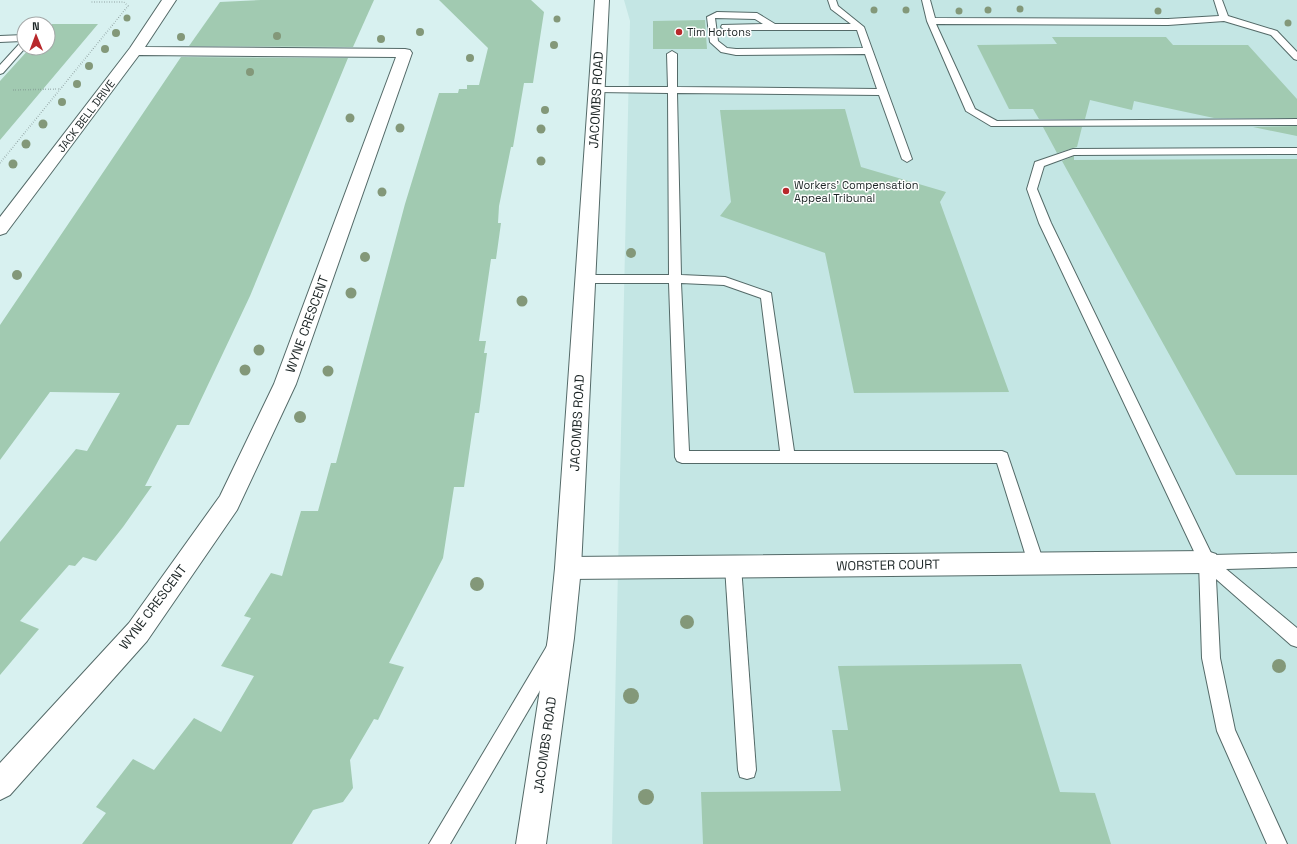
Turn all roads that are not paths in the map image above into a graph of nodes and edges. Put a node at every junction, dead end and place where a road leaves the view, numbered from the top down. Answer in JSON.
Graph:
{"nodes":[{"id":1,"x":169,"y":0,"type":"edge"},
{"id":2,"x":602,"y":0,"type":"edge"},
{"id":3,"x":832,"y":0,"type":"edge"},
{"id":4,"x":926,"y":0,"type":"edge"},
{"id":5,"x":1218,"y":0,"type":"edge"},
{"id":6,"x":1224,"y":18,"type":"junction"},
{"id":7,"x":931,"y":21,"type":"junction"},
{"id":8,"x":725,"y":27,"type":"dead end"},
{"id":9,"x":773,"y":27,"type":"junction"},
{"id":10,"x":860,"y":27,"type":"junction"},
{"id":11,"x":16,"y":38,"type":"edge"},
{"id":12,"x":0,"y":39,"type":"edge"},
{"id":13,"x":135,"y":51,"type":"junction"},
{"id":14,"x":869,"y":51,"type":"junction"},
{"id":15,"x":16,"y":52,"type":"edge"},
{"id":16,"x":672,"y":54,"type":"dead end"},
{"id":17,"x":1297,"y":57,"type":"edge"},
{"id":18,"x":0,"y":71,"type":"edge"},
{"id":19,"x":597,"y":89,"type":"junction"},
{"id":20,"x":672,"y":90,"type":"junction"},
{"id":21,"x":884,"y":92,"type":"junction"},
{"id":22,"x":1297,"y":122,"type":"edge"},
{"id":23,"x":1297,"y":151,"type":"edge"},
{"id":24,"x":907,"y":159,"type":"dead end"},
{"id":25,"x":0,"y":229,"type":"edge"},
{"id":26,"x":586,"y":279,"type":"junction"},
{"id":27,"x":675,"y":279,"type":"junction"},
{"id":28,"x":788,"y":457,"type":"junction"},
{"id":29,"x":1297,"y":560,"type":"edge"},
{"id":30,"x":1207,"y":562,"type":"junction"},
{"id":31,"x":1036,"y":563,"type":"junction"},
{"id":32,"x":733,"y":566,"type":"junction"},
{"id":33,"x":568,"y":568,"type":"junction"},
{"id":34,"x":561,"y":638,"type":"junction"},
{"id":35,"x":1297,"y":639,"type":"edge"},
{"id":36,"x":747,"y":770,"type":"dead end"},
{"id":37,"x":0,"y":785,"type":"edge"},
{"id":38,"x":439,"y":844,"type":"edge"},
{"id":39,"x":531,"y":844,"type":"edge"},
{"id":40,"x":1277,"y":844,"type":"edge"}],
"edges":[{"from":1,"to":13,"type":"street","name":"JACK BELL DRIVE"},
{"from":2,"to":19,"type":"street","name":"JACOMBS ROAD"},
{"from":3,"to":10,"type":"lane"},
{"from":4,"to":7,"type":"lane"},
{"from":5,"to":6,"type":"lane"},
{"from":6,"to":7,"type":"lane"},
{"from":6,"to":17,"type":"lane"},
{"from":7,"to":22,"type":"lane"},
{"from":8,"to":9,"type":"lane"},
{"from":9,"to":10,"type":"lane"},
{"from":9,"to":14,"type":"lane"},
{"from":10,"to":14,"type":"lane"},
{"from":11,"to":12,"type":"lane"},
{"from":13,"to":25,"type":"street","name":"JACK BELL DRIVE"},
{"from":13,"to":37,"type":"street","name":"WYNE CRESCENT"},
{"from":14,"to":21,"type":"lane"},
{"from":15,"to":18,"type":"lane"},
{"from":16,"to":20,"type":"lane"},
{"from":19,"to":20,"type":"lane"},
{"from":19,"to":26,"type":"street","name":"JACOMBS ROAD"},
{"from":20,"to":21,"type":"lane"},
{"from":20,"to":27,"type":"lane"},
{"from":21,"to":24,"type":"lane"},
{"from":23,"to":30,"type":"lane"},
{"from":26,"to":27,"type":"lane"},
{"from":26,"to":33,"type":"street","name":"JACOMBS ROAD"},
{"from":27,"to":28,"type":"lane"},
{"from":27,"to":28,"type":"lane"},
{"from":28,"to":31,"type":"lane"},
{"from":29,"to":30,"type":"lane"},
{"from":30,"to":31,"type":"street","name":"WORSTER COURT"},
{"from":30,"to":35,"type":"lane"},
{"from":30,"to":40,"type":"lane"},
{"from":31,"to":32,"type":"street","name":"WORSTER COURT"},
{"from":32,"to":33,"type":"street","name":"WORSTER COURT"},
{"from":32,"to":36,"type":"lane"},
{"from":33,"to":34,"type":"street","name":"JACOMBS ROAD"},
{"from":34,"to":38,"type":"lane"},
{"from":34,"to":39,"type":"street","name":"JACOMBS ROAD"}]}
